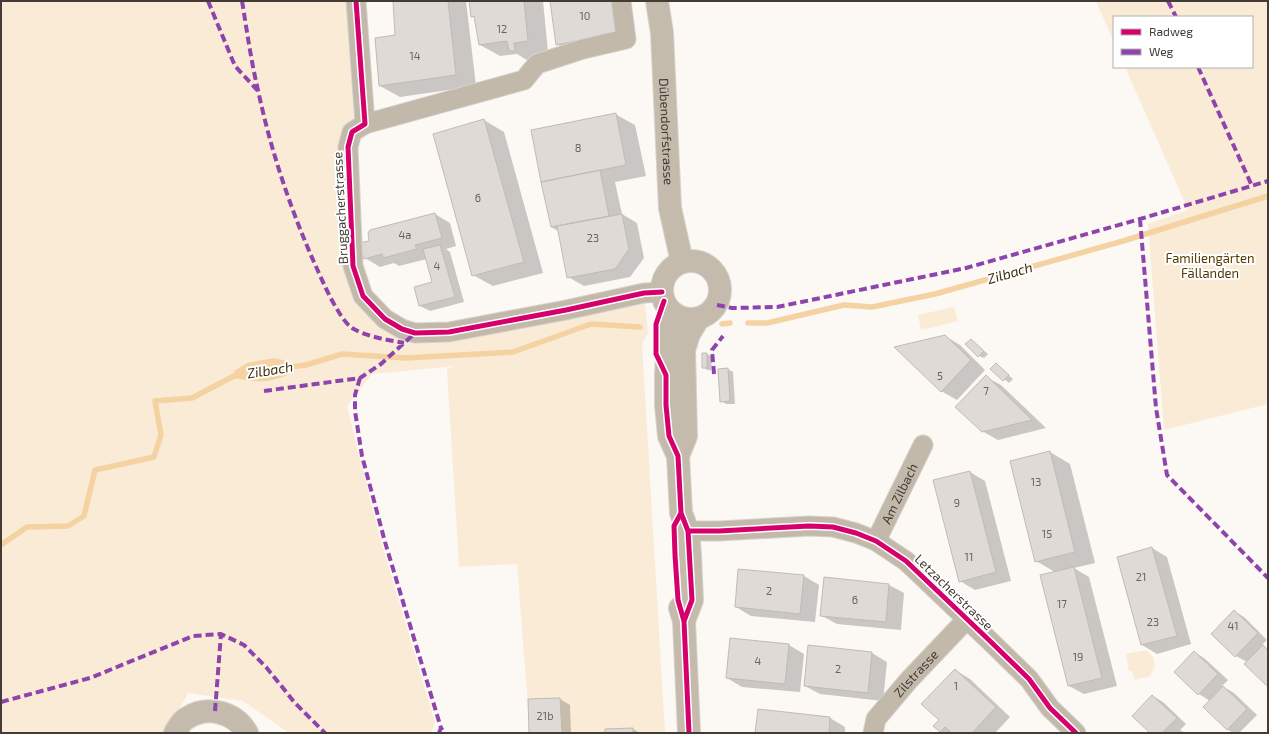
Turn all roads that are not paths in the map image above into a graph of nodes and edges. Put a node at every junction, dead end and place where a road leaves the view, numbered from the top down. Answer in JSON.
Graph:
{"nodes":[{"id":1,"x":356,"y":1,"type":"edge"},
{"id":2,"x":621,"y":1,"type":"edge"},
{"id":3,"x":657,"y":1,"type":"edge"},
{"id":4,"x":365,"y":124,"type":"junction"},
{"id":5,"x":682,"y":262,"type":"junction"},
{"id":6,"x":666,"y":301,"type":"junction"},
{"id":7,"x":698,"y":319,"type":"junction"},
{"id":8,"x":922,"y":445,"type":"dead end"},
{"id":9,"x":678,"y":456,"type":"junction"},
{"id":10,"x":684,"y":522,"type":"junction"},
{"id":11,"x":876,"y":541,"type":"junction"},
{"id":12,"x":967,"y":619,"type":"junction"},
{"id":13,"x":175,"y":733,"type":"edge"},
{"id":14,"x":247,"y":733,"type":"edge"},
{"id":15,"x":689,"y":733,"type":"edge"},
{"id":16,"x":873,"y":733,"type":"edge"},
{"id":17,"x":1076,"y":733,"type":"edge"}],
"edges":[{"from":1,"to":4,"type":"street"},
{"from":2,"to":4,"type":"street","name":"Bruggacherstrasse"},
{"from":3,"to":5,"type":"main road","name":"Dübendorfstrasse"},
{"from":4,"to":6,"type":"street","name":"Bruggacherstrasse"},
{"from":5,"to":6,"type":"main road"},
{"from":5,"to":7,"type":"main road"},
{"from":6,"to":7,"type":"main road"},
{"from":6,"to":9,"type":"main road"},
{"from":7,"to":9,"type":"main road"},
{"from":8,"to":11,"type":"street","name":"Am Zilbach"},
{"from":9,"to":10,"type":"main road"},
{"from":10,"to":11,"type":"street","name":"Letzacherstrasse"},
{"from":10,"to":15,"type":"main road"},
{"from":11,"to":12,"type":"street","name":"Letzacherstrasse"},
{"from":12,"to":16,"type":"street","name":"Zilstrasse"},
{"from":12,"to":17,"type":"street","name":"Letzacherstrasse"},
{"from":13,"to":14,"type":"main road"}]}
